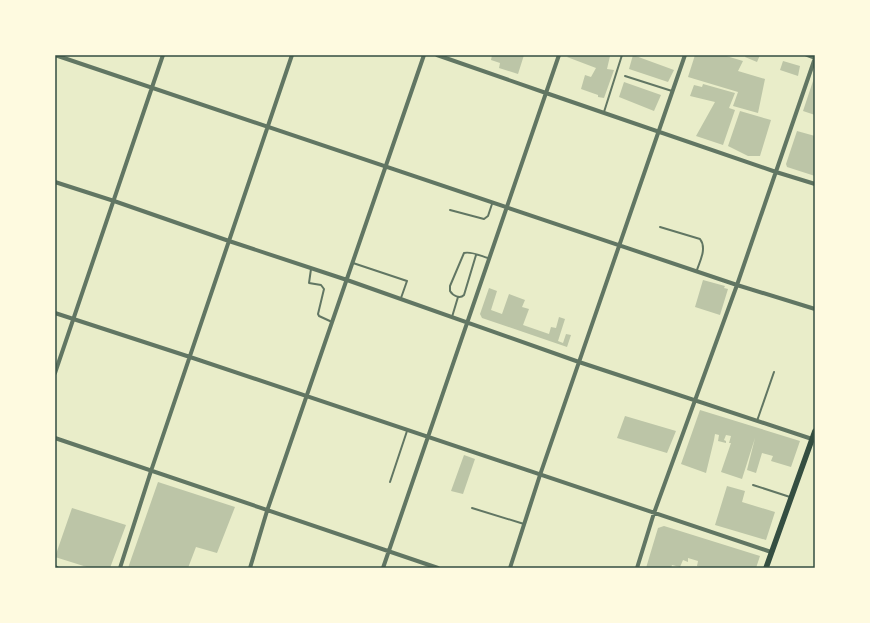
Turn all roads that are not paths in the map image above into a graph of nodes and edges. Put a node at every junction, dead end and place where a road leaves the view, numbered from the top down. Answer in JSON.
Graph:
{"nodes":[{"id":1,"x":55,"y":55,"type":"edge"},
{"id":2,"x":164,"y":55,"type":"edge"},
{"id":3,"x":292,"y":55,"type":"edge"},
{"id":4,"x":424,"y":55,"type":"edge"},
{"id":5,"x":437,"y":55,"type":"edge"},
{"id":6,"x":559,"y":55,"type":"edge"},
{"id":7,"x":622,"y":55,"type":"edge"},
{"id":8,"x":685,"y":55,"type":"edge"},
{"id":9,"x":807,"y":55,"type":"edge"},
{"id":10,"x":815,"y":58,"type":"edge"},
{"id":11,"x":625,"y":76,"type":"dead end"},
{"id":12,"x":152,"y":88,"type":"junction"},
{"id":13,"x":673,"y":92,"type":"junction"},
{"id":14,"x":546,"y":93,"type":"junction"},
{"id":15,"x":604,"y":112,"type":"junction"},
{"id":16,"x":268,"y":126,"type":"junction"},
{"id":17,"x":659,"y":132,"type":"junction"},
{"id":18,"x":386,"y":167,"type":"junction"},
{"id":19,"x":776,"y":172,"type":"junction"},
{"id":20,"x":55,"y":182,"type":"edge"},
{"id":21,"x":815,"y":184,"type":"edge"},
{"id":22,"x":114,"y":201,"type":"junction"},
{"id":23,"x":492,"y":204,"type":"junction"},
{"id":24,"x":507,"y":208,"type":"junction"},
{"id":25,"x":450,"y":210,"type":"dead end"},
{"id":26,"x":660,"y":227,"type":"dead end"},
{"id":27,"x":228,"y":241,"type":"junction"},
{"id":28,"x":620,"y":245,"type":"junction"},
{"id":29,"x":476,"y":255,"type":"junction"},
{"id":30,"x":490,"y":259,"type":"junction"},
{"id":31,"x":353,"y":263,"type":"junction"},
{"id":32,"x":311,"y":268,"type":"junction"},
{"id":33,"x":696,"y":272,"type":"junction"},
{"id":34,"x":347,"y":280,"type":"junction"},
{"id":35,"x":737,"y":285,"type":"junction"},
{"id":36,"x":458,"y":297,"type":"junction"},
{"id":37,"x":401,"y":299,"type":"junction"},
{"id":38,"x":815,"y":309,"type":"edge"},
{"id":39,"x":55,"y":313,"type":"edge"},
{"id":40,"x":452,"y":317,"type":"junction"},
{"id":41,"x":74,"y":320,"type":"junction"},
{"id":42,"x":333,"y":322,"type":"junction"},
{"id":43,"x":468,"y":322,"type":"junction"},
{"id":44,"x":190,"y":357,"type":"junction"},
{"id":45,"x":579,"y":362,"type":"junction"},
{"id":46,"x":774,"y":372,"type":"dead end"},
{"id":47,"x":55,"y":373,"type":"edge"},
{"id":48,"x":308,"y":396,"type":"junction"},
{"id":49,"x":695,"y":400,"type":"junction"},
{"id":50,"x":757,"y":421,"type":"junction"},
{"id":51,"x":407,"y":430,"type":"junction"},
{"id":52,"x":815,"y":431,"type":"edge"},
{"id":53,"x":428,"y":437,"type":"junction"},
{"id":54,"x":55,"y":438,"type":"edge"},
{"id":55,"x":814,"y":440,"type":"edge"},
{"id":56,"x":151,"y":471,"type":"junction"},
{"id":57,"x":540,"y":475,"type":"junction"},
{"id":58,"x":390,"y":482,"type":"dead end"},
{"id":59,"x":753,"y":485,"type":"dead end"},
{"id":60,"x":791,"y":498,"type":"junction"},
{"id":61,"x":472,"y":508,"type":"dead end"},
{"id":62,"x":267,"y":511,"type":"junction"},
{"id":63,"x":654,"y":513,"type":"junction"},
{"id":64,"x":524,"y":524,"type":"junction"},
{"id":65,"x":388,"y":551,"type":"junction"},
{"id":66,"x":771,"y":552,"type":"junction"},
{"id":67,"x":120,"y":568,"type":"edge"},
{"id":68,"x":250,"y":568,"type":"edge"},
{"id":69,"x":383,"y":568,"type":"edge"},
{"id":70,"x":438,"y":568,"type":"edge"},
{"id":71,"x":510,"y":568,"type":"edge"},
{"id":72,"x":637,"y":568,"type":"edge"},
{"id":73,"x":766,"y":568,"type":"edge"}],
"edges":[{"from":1,"to":12,"type":"street"},
{"from":2,"to":12,"type":"street"},
{"from":3,"to":16,"type":"street"},
{"from":4,"to":18,"type":"street"},
{"from":5,"to":14,"type":"street"},
{"from":6,"to":14,"type":"street"},
{"from":7,"to":15,"type":"lane"},
{"from":8,"to":13,"type":"street"},
{"from":9,"to":10,"type":"street"},
{"from":10,"to":19,"type":"street"},
{"from":11,"to":13,"type":"lane"},
{"from":12,"to":16,"type":"street"},
{"from":12,"to":22,"type":"street"},
{"from":13,"to":17,"type":"street"},
{"from":14,"to":15,"type":"street"},
{"from":14,"to":24,"type":"street"},
{"from":15,"to":17,"type":"street"},
{"from":16,"to":18,"type":"street"},
{"from":16,"to":27,"type":"street"},
{"from":17,"to":19,"type":"street"},
{"from":17,"to":28,"type":"street"},
{"from":18,"to":23,"type":"street"},
{"from":18,"to":31,"type":"street"},
{"from":19,"to":21,"type":"street"},
{"from":19,"to":35,"type":"street"},
{"from":20,"to":22,"type":"street"},
{"from":22,"to":27,"type":"street"},
{"from":22,"to":41,"type":"street"},
{"from":23,"to":24,"type":"street"},
{"from":23,"to":25,"type":"lane"},
{"from":24,"to":28,"type":"street"},
{"from":24,"to":30,"type":"street"},
{"from":26,"to":33,"type":"lane"},
{"from":27,"to":32,"type":"street"},
{"from":27,"to":44,"type":"street"},
{"from":28,"to":33,"type":"street"},
{"from":28,"to":45,"type":"street"},
{"from":29,"to":30,"type":"lane"},
{"from":29,"to":36,"type":"lane"},
{"from":29,"to":36,"type":"lane"},
{"from":30,"to":43,"type":"street"},
{"from":31,"to":34,"type":"street"},
{"from":31,"to":37,"type":"lane"},
{"from":32,"to":34,"type":"street"},
{"from":32,"to":42,"type":"lane"},
{"from":33,"to":35,"type":"street"},
{"from":34,"to":37,"type":"street"},
{"from":34,"to":42,"type":"street"},
{"from":35,"to":38,"type":"street"},
{"from":35,"to":49,"type":"street"},
{"from":36,"to":40,"type":"lane"},
{"from":37,"to":40,"type":"street"},
{"from":39,"to":41,"type":"street"},
{"from":40,"to":43,"type":"street"},
{"from":41,"to":44,"type":"street"},
{"from":41,"to":47,"type":"street"},
{"from":42,"to":48,"type":"street"},
{"from":43,"to":45,"type":"street"},
{"from":43,"to":53,"type":"street"},
{"from":44,"to":48,"type":"street"},
{"from":44,"to":56,"type":"street"},
{"from":45,"to":49,"type":"street"},
{"from":45,"to":57,"type":"street"},
{"from":46,"to":50,"type":"lane"},
{"from":48,"to":51,"type":"street"},
{"from":48,"to":62,"type":"street"},
{"from":49,"to":50,"type":"street"},
{"from":49,"to":63,"type":"street"},
{"from":50,"to":55,"type":"street"},
{"from":51,"to":53,"type":"street"},
{"from":51,"to":58,"type":"lane"},
{"from":52,"to":55,"type":"main road"},
{"from":53,"to":57,"type":"street"},
{"from":53,"to":65,"type":"street"},
{"from":54,"to":56,"type":"street"},
{"from":55,"to":60,"type":"main road"},
{"from":56,"to":62,"type":"street"},
{"from":56,"to":67,"type":"street"},
{"from":57,"to":63,"type":"street"},
{"from":57,"to":64,"type":"street"},
{"from":59,"to":60,"type":"lane"},
{"from":60,"to":66,"type":"main road"},
{"from":61,"to":64,"type":"lane"},
{"from":62,"to":65,"type":"street"},
{"from":62,"to":68,"type":"street"},
{"from":63,"to":66,"type":"street"},
{"from":63,"to":72,"type":"street"},
{"from":64,"to":71,"type":"street"},
{"from":65,"to":69,"type":"street"},
{"from":65,"to":70,"type":"street"},
{"from":66,"to":73,"type":"main road"}]}
